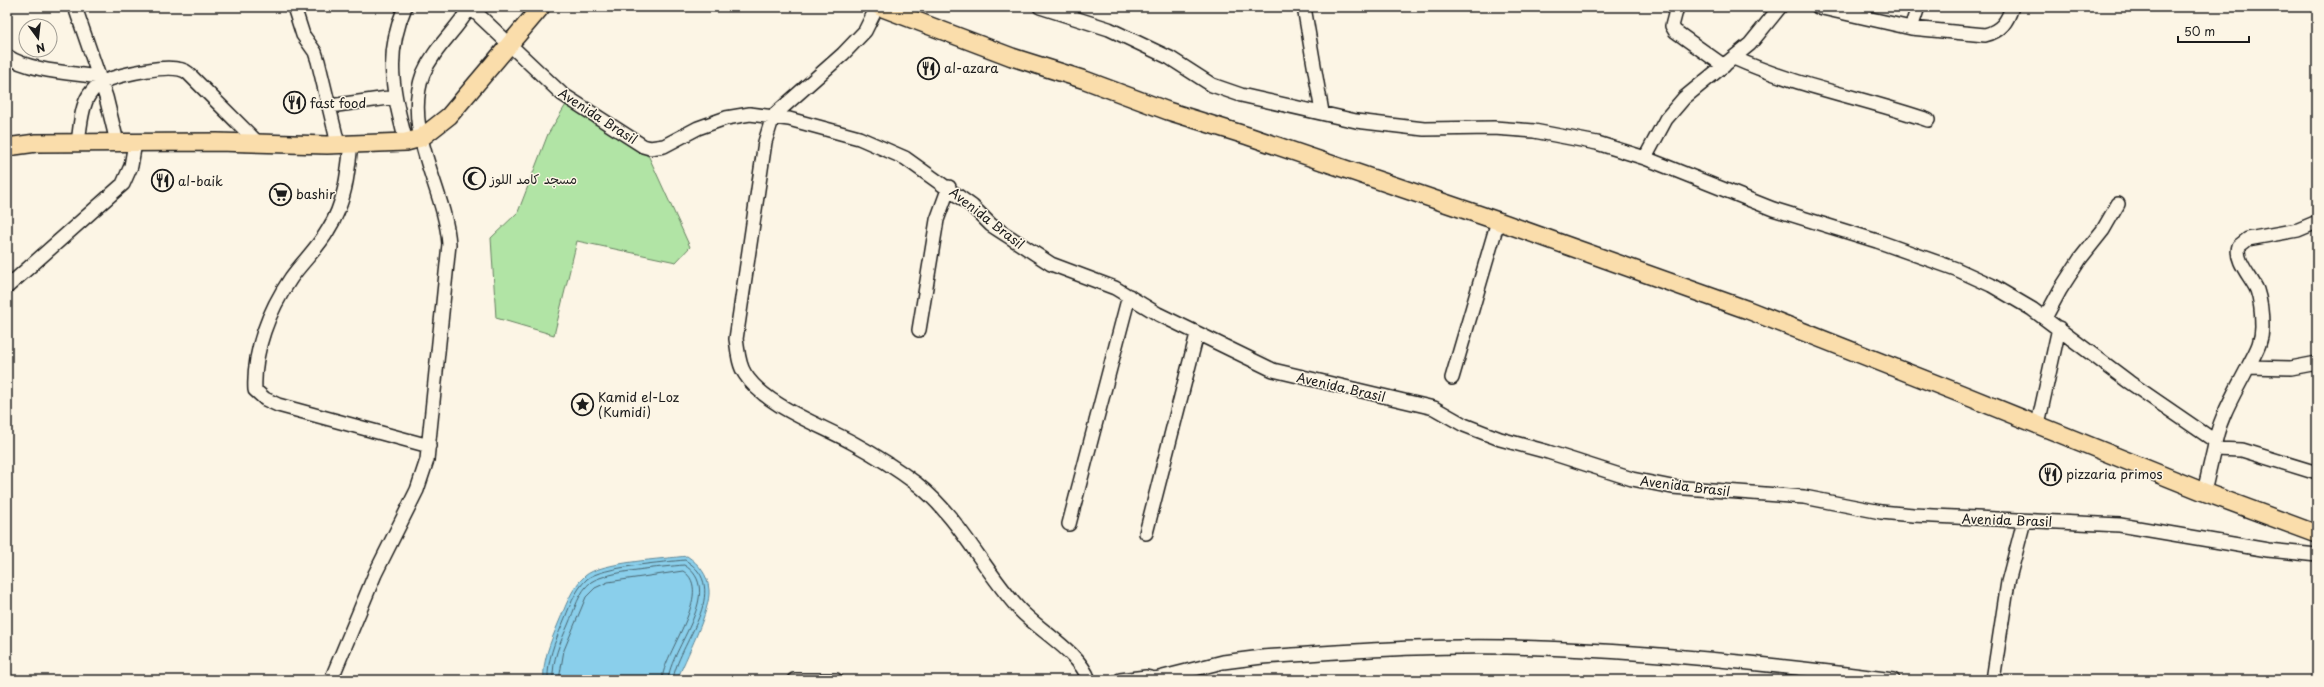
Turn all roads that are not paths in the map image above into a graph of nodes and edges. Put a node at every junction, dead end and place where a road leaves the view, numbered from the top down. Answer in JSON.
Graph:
{"nodes":[{"id":1,"x":75,"y":7,"type":"edge"},
{"id":2,"x":294,"y":7,"type":"edge"},
{"id":3,"x":405,"y":7,"type":"edge"},
{"id":4,"x":470,"y":7,"type":"edge"},
{"id":5,"x":541,"y":7,"type":"edge"},
{"id":6,"x":1040,"y":7,"type":"edge"},
{"id":7,"x":1304,"y":7,"type":"edge"},
{"id":8,"x":1677,"y":7,"type":"edge"},
{"id":9,"x":1780,"y":7,"type":"edge"},
{"id":10,"x":1818,"y":7,"type":"edge"},
{"id":11,"x":1918,"y":7,"type":"edge"},
{"id":12,"x":2012,"y":7,"type":"edge"},
{"id":13,"x":884,"y":8,"type":"edge"},
{"id":14,"x":1911,"y":28,"type":"junction"},
{"id":15,"x":509,"y":46,"type":"junction"},
{"id":16,"x":7,"y":56,"type":"edge"},
{"id":17,"x":1729,"y":62,"type":"junction"},
{"id":18,"x":100,"y":80,"type":"junction"},
{"id":19,"x":395,"y":97,"type":"junction"},
{"id":20,"x":330,"y":106,"type":"junction"},
{"id":21,"x":1322,"y":112,"type":"junction"},
{"id":22,"x":773,"y":116,"type":"junction"},
{"id":23,"x":1928,"y":120,"type":"dead end"},
{"id":24,"x":413,"y":140,"type":"junction"},
{"id":25,"x":117,"y":142,"type":"junction"},
{"id":26,"x":78,"y":143,"type":"junction"},
{"id":27,"x":135,"y":143,"type":"junction"},
{"id":28,"x":258,"y":143,"type":"junction"},
{"id":29,"x":344,"y":144,"type":"junction"},
{"id":30,"x":7,"y":147,"type":"edge"},
{"id":31,"x":1646,"y":158,"type":"junction"},
{"id":32,"x":948,"y":187,"type":"junction"},
{"id":33,"x":2118,"y":204,"type":"dead end"},
{"id":34,"x":1498,"y":221,"type":"junction"},
{"id":35,"x":2317,"y":222,"type":"edge"},
{"id":36,"x":7,"y":287,"type":"edge"},
{"id":37,"x":1129,"y":296,"type":"junction"},
{"id":38,"x":2045,"y":318,"type":"junction"},
{"id":39,"x":2059,"y":328,"type":"junction"},
{"id":40,"x":919,"y":330,"type":"dead end"},
{"id":41,"x":1197,"y":334,"type":"junction"},
{"id":42,"x":2317,"y":363,"type":"edge"},
{"id":43,"x":2248,"y":367,"type":"junction"},
{"id":44,"x":1452,"y":378,"type":"dead end"},
{"id":45,"x":2038,"y":424,"type":"junction"},
{"id":46,"x":2215,"y":445,"type":"junction"},
{"id":47,"x":429,"y":446,"type":"junction"},
{"id":48,"x":2317,"y":473,"type":"edge"},
{"id":49,"x":2204,"y":492,"type":"junction"},
{"id":50,"x":2024,"y":521,"type":"junction"},
{"id":51,"x":1069,"y":524,"type":"dead end"},
{"id":52,"x":1146,"y":533,"type":"dead end"},
{"id":53,"x":2317,"y":534,"type":"edge"},
{"id":54,"x":2317,"y":555,"type":"edge"},
{"id":55,"x":331,"y":680,"type":"edge"},
{"id":56,"x":794,"y":680,"type":"edge"},
{"id":57,"x":836,"y":680,"type":"edge"},
{"id":58,"x":1089,"y":680,"type":"edge"},
{"id":59,"x":1120,"y":680,"type":"edge"},
{"id":60,"x":1155,"y":680,"type":"edge"},
{"id":61,"x":1158,"y":680,"type":"edge"},
{"id":62,"x":1893,"y":680,"type":"edge"},
{"id":63,"x":1993,"y":680,"type":"edge"}],
"edges":[{"from":1,"to":18,"type":"street"},
{"from":2,"to":20,"type":"street"},
{"from":3,"to":19,"type":"street"},
{"from":4,"to":15,"type":"street","name":"Avenida Brasil"},
{"from":4,"to":24,"type":"street"},
{"from":5,"to":15,"type":"main road"},
{"from":6,"to":21,"type":"street"},
{"from":7,"to":21,"type":"street"},
{"from":8,"to":17,"type":"street"},
{"from":9,"to":17,"type":"street"},
{"from":10,"to":14,"type":"street"},
{"from":11,"to":14,"type":"street"},
{"from":12,"to":14,"type":"street"},
{"from":13,"to":22,"type":"street"},
{"from":13,"to":34,"type":"main road"},
{"from":15,"to":22,"type":"street","name":"Avenida Brasil"},
{"from":15,"to":24,"type":"main road"},
{"from":16,"to":18,"type":"street"},
{"from":17,"to":23,"type":"street"},
{"from":17,"to":31,"type":"street"},
{"from":18,"to":25,"type":"street"},
{"from":18,"to":26,"type":"street"},
{"from":18,"to":28,"type":"street"},
{"from":19,"to":20,"type":"street"},
{"from":19,"to":24,"type":"street"},
{"from":20,"to":29,"type":"street"},
{"from":21,"to":31,"type":"street"},
{"from":22,"to":32,"type":"street","name":"Avenida Brasil"},
{"from":22,"to":58,"type":"street"},
{"from":24,"to":29,"type":"main road"},
{"from":24,"to":47,"type":"street"},
{"from":25,"to":26,"type":"main road"},
{"from":25,"to":27,"type":"main road"},
{"from":26,"to":30,"type":"main road"},
{"from":27,"to":28,"type":"main road"},
{"from":27,"to":36,"type":"street"},
{"from":28,"to":29,"type":"main road"},
{"from":29,"to":47,"type":"street"},
{"from":31,"to":38,"type":"street"},
{"from":32,"to":37,"type":"street","name":"Avenida Brasil"},
{"from":32,"to":40,"type":"street"},
{"from":33,"to":38,"type":"street"},
{"from":34,"to":44,"type":"street"},
{"from":34,"to":45,"type":"main road"},
{"from":35,"to":43,"type":"street"},
{"from":37,"to":41,"type":"street","name":"Avenida Brasil"},
{"from":37,"to":51,"type":"street"},
{"from":38,"to":39,"type":"street"},
{"from":39,"to":45,"type":"street"},
{"from":39,"to":46,"type":"street"},
{"from":41,"to":50,"type":"street","name":"Avenida Brasil"},
{"from":41,"to":52,"type":"street"},
{"from":42,"to":43,"type":"street"},
{"from":43,"to":46,"type":"street"},
{"from":45,"to":49,"type":"main road"},
{"from":46,"to":48,"type":"street"},
{"from":46,"to":49,"type":"street"},
{"from":47,"to":55,"type":"street"},
{"from":49,"to":53,"type":"main road"},
{"from":50,"to":54,"type":"street","name":"Avenida Brasil"},
{"from":50,"to":63,"type":"street"},
{"from":56,"to":57,"type":"street"},
{"from":59,"to":60,"type":"street"},
{"from":60,"to":61,"type":"street"},
{"from":60,"to":62,"type":"street"}]}
